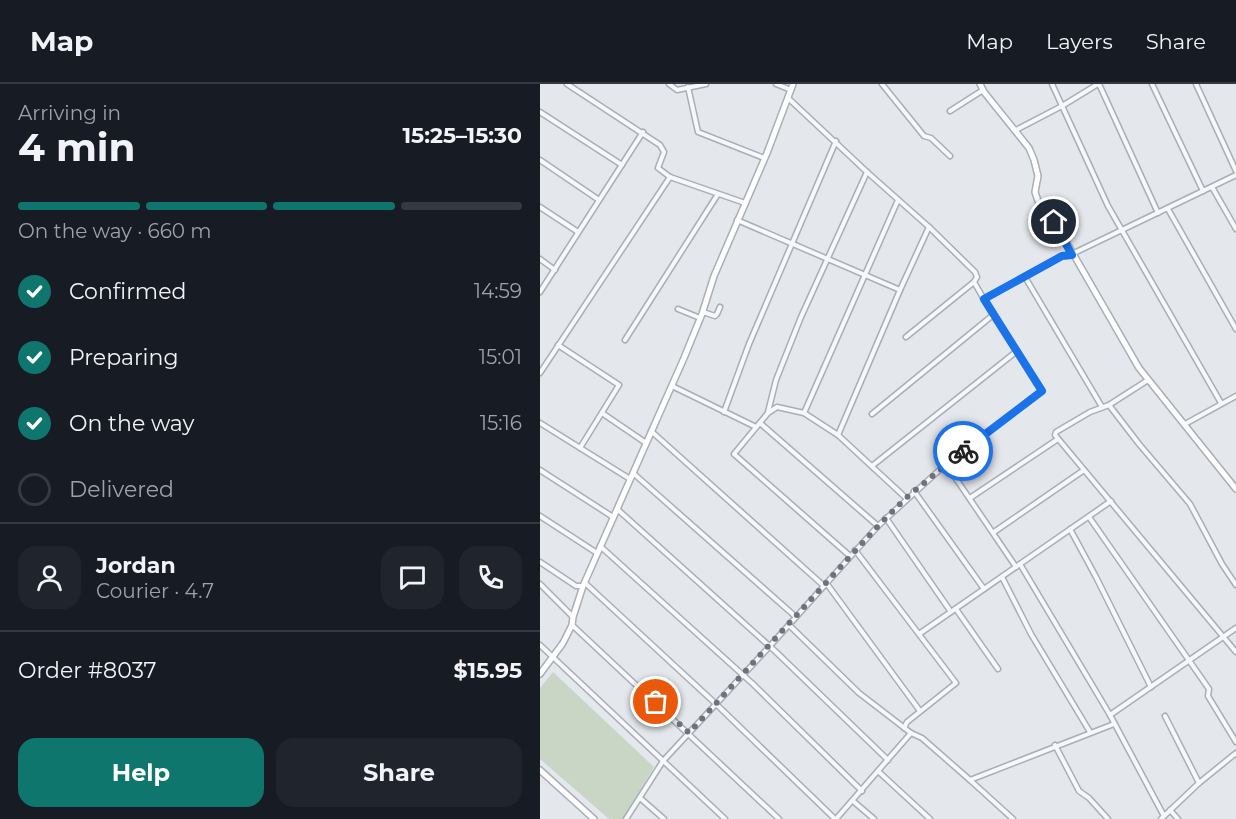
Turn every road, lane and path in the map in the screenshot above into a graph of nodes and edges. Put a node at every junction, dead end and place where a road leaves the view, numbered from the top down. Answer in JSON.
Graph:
{"nodes":[{"id":1,"x":567,"y":84,"type":"edge"},
{"id":2,"x":669,"y":84,"type":"edge"},
{"id":3,"x":706,"y":84,"type":"edge"},
{"id":4,"x":776,"y":84,"type":"edge"},
{"id":5,"x":882,"y":84,"type":"edge"},
{"id":6,"x":980,"y":84,"type":"edge"},
{"id":7,"x":1052,"y":84,"type":"edge"},
{"id":8,"x":1098,"y":84,"type":"edge"},
{"id":9,"x":1152,"y":84,"type":"edge"},
{"id":10,"x":1196,"y":84,"type":"edge"},
{"id":11,"x":688,"y":87,"type":"junction"},
{"id":12,"x":792,"y":87,"type":"edge"},
{"id":13,"x":983,"y":90,"type":"junction"},
{"id":14,"x":788,"y":98,"type":"junction"},
{"id":15,"x":1062,"y":106,"type":"junction"},
{"id":16,"x":950,"y":111,"type":"dead end"},
{"id":17,"x":540,"y":112,"type":"edge"},
{"id":18,"x":1016,"y":130,"type":"junction"},
{"id":19,"x":643,"y":132,"type":"junction"},
{"id":20,"x":836,"y":141,"type":"junction"},
{"id":21,"x":950,"y":156,"type":"dead end"},
{"id":22,"x":764,"y":158,"type":"junction"},
{"id":23,"x":540,"y":160,"type":"edge"},
{"id":24,"x":622,"y":165,"type":"junction"},
{"id":25,"x":867,"y":172,"type":"junction"},
{"id":26,"x":1236,"y":173,"type":"edge"},
{"id":27,"x":670,"y":177,"type":"junction"},
{"id":28,"x":1212,"y":187,"type":"junction"},
{"id":29,"x":1203,"y":191,"type":"junction"},
{"id":30,"x":718,"y":194,"type":"junction"},
{"id":31,"x":599,"y":200,"type":"junction"},
{"id":32,"x":898,"y":200,"type":"junction"},
{"id":33,"x":744,"y":203,"type":"junction"},
{"id":34,"x":540,"y":207,"type":"edge"},
{"id":35,"x":1168,"y":209,"type":"junction"},
{"id":36,"x":1158,"y":213,"type":"junction"},
{"id":37,"x":737,"y":220,"type":"junction"},
{"id":38,"x":929,"y":227,"type":"junction"},
{"id":39,"x":1236,"y":229,"type":"edge"},
{"id":40,"x":1122,"y":230,"type":"junction"},
{"id":41,"x":578,"y":232,"type":"junction"},
{"id":42,"x":792,"y":243,"type":"junction"},
{"id":43,"x":1072,"y":255,"type":"junction"},
{"id":44,"x":540,"y":259,"type":"edge"},
{"id":45,"x":828,"y":259,"type":"junction"},
{"id":46,"x":555,"y":270,"type":"junction"},
{"id":47,"x":864,"y":275,"type":"junction"},
{"id":48,"x":1025,"y":277,"type":"junction"},
{"id":49,"x":974,"y":282,"type":"junction"},
{"id":50,"x":541,"y":289,"type":"edge"},
{"id":51,"x":900,"y":290,"type":"junction"},
{"id":52,"x":984,"y":299,"type":"junction"},
{"id":53,"x":720,"y":307,"type":"dead end"},
{"id":54,"x":678,"y":309,"type":"dead end"},
{"id":55,"x":701,"y":315,"type":"junction"},
{"id":56,"x":993,"y":315,"type":"junction"},
{"id":57,"x":1236,"y":329,"type":"edge"},
{"id":58,"x":906,"y":337,"type":"dead end"},
{"id":59,"x":625,"y":340,"type":"dead end"},
{"id":60,"x":558,"y":345,"type":"junction"},
{"id":61,"x":1017,"y":351,"type":"junction"},
{"id":62,"x":540,"y":373,"type":"edge"},
{"id":63,"x":1148,"y":380,"type":"junction"},
{"id":64,"x":672,"y":386,"type":"junction"},
{"id":65,"x":1236,"y":396,"type":"edge"},
{"id":66,"x":1221,"y":403,"type":"junction"},
{"id":67,"x":1109,"y":405,"type":"junction"},
{"id":68,"x":1102,"y":407,"type":"junction"},
{"id":69,"x":724,"y":412,"type":"junction"},
{"id":70,"x":602,"y":413,"type":"junction"},
{"id":71,"x":768,"y":413,"type":"junction"},
{"id":72,"x":804,"y":413,"type":"junction"},
{"id":73,"x":872,"y":414,"type":"dead end"},
{"id":74,"x":540,"y":423,"type":"edge"},
{"id":75,"x":760,"y":423,"type":"junction"},
{"id":76,"x":1185,"y":424,"type":"junction"},
{"id":77,"x":756,"y":427,"type":"junction"},
{"id":78,"x":651,"y":431,"type":"junction"},
{"id":79,"x":838,"y":435,"type":"junction"},
{"id":80,"x":1058,"y":440,"type":"junction"},
{"id":81,"x":646,"y":443,"type":"junction"},
{"id":82,"x":580,"y":448,"type":"junction"},
{"id":83,"x":946,"y":464,"type":"junction"},
{"id":84,"x":872,"y":466,"type":"junction"},
{"id":85,"x":1084,"y":470,"type":"junction"},
{"id":86,"x":540,"y":471,"type":"edge"},
{"id":87,"x":633,"y":472,"type":"junction"},
{"id":88,"x":630,"y":479,"type":"junction"},
{"id":89,"x":1236,"y":489,"type":"edge"},
{"id":90,"x":914,"y":491,"type":"junction"},
{"id":91,"x":906,"y":498,"type":"junction"},
{"id":92,"x":970,"y":498,"type":"junction"},
{"id":93,"x":1112,"y":501,"type":"junction"},
{"id":94,"x":616,"y":508,"type":"junction"},
{"id":95,"x":540,"y":516,"type":"edge"},
{"id":96,"x":612,"y":517,"type":"junction"},
{"id":97,"x":1089,"y":517,"type":"junction"},
{"id":98,"x":886,"y":518,"type":"junction"},
{"id":99,"x":878,"y":526,"type":"junction"},
{"id":100,"x":1070,"y":529,"type":"junction"},
{"id":101,"x":994,"y":532,"type":"junction"},
{"id":102,"x":600,"y":545,"type":"junction"},
{"id":103,"x":855,"y":550,"type":"junction"},
{"id":104,"x":597,"y":553,"type":"junction"},
{"id":105,"x":850,"y":556,"type":"junction"},
{"id":106,"x":540,"y":562,"type":"edge"},
{"id":107,"x":1018,"y":565,"type":"junction"},
{"id":108,"x":1002,"y":577,"type":"junction"},
{"id":109,"x":540,"y":584,"type":"edge"},
{"id":110,"x":583,"y":585,"type":"junction"},
{"id":111,"x":825,"y":585,"type":"junction"},
{"id":112,"x":1236,"y":585,"type":"edge"},
{"id":113,"x":984,"y":589,"type":"junction"},
{"id":114,"x":956,"y":609,"type":"junction"},
{"id":115,"x":951,"y":612,"type":"junction"},
{"id":116,"x":573,"y":617,"type":"junction"},
{"id":117,"x":796,"y":617,"type":"junction"},
{"id":118,"x":789,"y":625,"type":"junction"},
{"id":119,"x":572,"y":626,"type":"junction"},
{"id":120,"x":1236,"y":627,"type":"edge"},
{"id":121,"x":919,"y":634,"type":"junction"},
{"id":122,"x":1222,"y":637,"type":"junction"},
{"id":123,"x":540,"y":645,"type":"edge"},
{"id":124,"x":769,"y":647,"type":"junction"},
{"id":125,"x":1236,"y":652,"type":"edge"},
{"id":126,"x":552,"y":657,"type":"junction"},
{"id":127,"x":1189,"y":661,"type":"junction"},
{"id":128,"x":998,"y":669,"type":"dead end"},
{"id":129,"x":540,"y":674,"type":"edge"},
{"id":130,"x":743,"y":675,"type":"junction"},
{"id":131,"x":1151,"y":687,"type":"junction"},
{"id":132,"x":716,"y":704,"type":"junction"},
{"id":133,"x":920,"y":711,"type":"junction"},
{"id":134,"x":1110,"y":715,"type":"junction"},
{"id":135,"x":1165,"y":717,"type":"dead end"},
{"id":136,"x":1114,"y":724,"type":"junction"},
{"id":137,"x":904,"y":728,"type":"junction"},
{"id":138,"x":1090,"y":732,"type":"junction"},
{"id":139,"x":689,"y":733,"type":"junction"},
{"id":140,"x":911,"y":733,"type":"junction"},
{"id":141,"x":1236,"y":742,"type":"edge"},
{"id":142,"x":1056,"y":745,"type":"junction"},
{"id":143,"x":1236,"y":753,"type":"edge"},
{"id":144,"x":888,"y":760,"type":"junction"},
{"id":145,"x":663,"y":761,"type":"junction"},
{"id":146,"x":540,"y":770,"type":"edge"},
{"id":147,"x":879,"y":772,"type":"junction"},
{"id":148,"x":970,"y":780,"type":"junction"},
{"id":149,"x":1199,"y":783,"type":"junction"},
{"id":150,"x":862,"y":790,"type":"junction"},
{"id":151,"x":640,"y":798,"type":"junction"},
{"id":152,"x":853,"y":801,"type":"junction"},
{"id":153,"x":1170,"y":810,"type":"junction"},
{"id":154,"x":1162,"y":817,"type":"edge"},
{"id":155,"x":589,"y":818,"type":"edge"},
{"id":156,"x":626,"y":819,"type":"edge"},
{"id":157,"x":664,"y":819,"type":"edge"},
{"id":158,"x":725,"y":819,"type":"edge"},
{"id":159,"x":779,"y":819,"type":"edge"},
{"id":160,"x":836,"y":819,"type":"edge"},
{"id":161,"x":874,"y":819,"type":"edge"},
{"id":162,"x":930,"y":819,"type":"edge"},
{"id":163,"x":1013,"y":819,"type":"edge"},
{"id":164,"x":1108,"y":819,"type":"edge"},
{"id":165,"x":1178,"y":819,"type":"edge"}],
"edges":[{"from":1,"to":19,"type":"street"},
{"from":2,"to":11,"type":"street"},
{"from":3,"to":11,"type":"street"},
{"from":4,"to":12,"type":"street"},
{"from":5,"to":21,"type":"street"},
{"from":6,"to":13,"type":"street"},
{"from":7,"to":15,"type":"street"},
{"from":8,"to":15,"type":"street"},
{"from":8,"to":36,"type":"street"},
{"from":9,"to":29,"type":"street"},
{"from":10,"to":26,"type":"street"},
{"from":11,"to":22,"type":"street"},
{"from":12,"to":14,"type":"street"},
{"from":13,"to":16,"type":"street"},
{"from":13,"to":18,"type":"street"},
{"from":14,"to":20,"type":"street"},
{"from":14,"to":22,"type":"street"},
{"from":15,"to":18,"type":"street"},
{"from":15,"to":40,"type":"street"},
{"from":17,"to":24,"type":"street"},
{"from":18,"to":43,"type":"street"},
{"from":19,"to":24,"type":"street"},
{"from":19,"to":27,"type":"street"},
{"from":20,"to":25,"type":"street"},
{"from":20,"to":42,"type":"street"},
{"from":22,"to":33,"type":"street"},
{"from":23,"to":31,"type":"street"},
{"from":24,"to":31,"type":"street"},
{"from":25,"to":32,"type":"street"},
{"from":25,"to":45,"type":"street"},
{"from":26,"to":28,"type":"street"},
{"from":27,"to":30,"type":"street"},
{"from":27,"to":60,"type":"street"},
{"from":28,"to":29,"type":"street"},
{"from":28,"to":39,"type":"street"},
{"from":29,"to":35,"type":"street"},
{"from":30,"to":33,"type":"street"},
{"from":30,"to":59,"type":"street"},
{"from":31,"to":41,"type":"street"},
{"from":32,"to":38,"type":"street"},
{"from":32,"to":47,"type":"street"},
{"from":33,"to":37,"type":"street"},
{"from":34,"to":41,"type":"street"},
{"from":35,"to":36,"type":"street"},
{"from":35,"to":57,"type":"street"},
{"from":36,"to":40,"type":"street"},
{"from":37,"to":42,"type":"street"},
{"from":37,"to":55,"type":"street"},
{"from":38,"to":49,"type":"street"},
{"from":38,"to":51,"type":"street"},
{"from":40,"to":43,"type":"street"},
{"from":40,"to":66,"type":"street"},
{"from":41,"to":46,"type":"street"},
{"from":42,"to":45,"type":"street"},
{"from":42,"to":69,"type":"street"},
{"from":43,"to":48,"type":"street"},
{"from":43,"to":63,"type":"street"},
{"from":44,"to":46,"type":"street"},
{"from":45,"to":47,"type":"street"},
{"from":45,"to":71,"type":"street"},
{"from":46,"to":50,"type":"street"},
{"from":47,"to":51,"type":"street"},
{"from":47,"to":72,"type":"street"},
{"from":48,"to":52,"type":"street"},
{"from":48,"to":68,"type":"street"},
{"from":49,"to":52,"type":"street"},
{"from":49,"to":58,"type":"street"},
{"from":51,"to":79,"type":"street"},
{"from":52,"to":56,"type":"street"},
{"from":53,"to":55,"type":"street"},
{"from":54,"to":55,"type":"street"},
{"from":55,"to":64,"type":"street"},
{"from":56,"to":61,"type":"street"},
{"from":56,"to":73,"type":"street"},
{"from":60,"to":62,"type":"street"},
{"from":60,"to":70,"type":"street"},
{"from":61,"to":83,"type":"street"},
{"from":61,"to":84,"type":"street"},
{"from":63,"to":67,"type":"street"},
{"from":63,"to":76,"type":"street"},
{"from":64,"to":69,"type":"street"},
{"from":64,"to":78,"type":"street"},
{"from":65,"to":66,"type":"street"},
{"from":66,"to":76,"type":"street"},
{"from":67,"to":68,"type":"street"},
{"from":67,"to":112,"type":"street"},
{"from":68,"to":80,"type":"street"},
{"from":69,"to":77,"type":"street"},
{"from":70,"to":81,"type":"street"},
{"from":70,"to":82,"type":"street"},
{"from":71,"to":72,"type":"street"},
{"from":71,"to":75,"type":"street"},
{"from":72,"to":79,"type":"street"},
{"from":74,"to":82,"type":"street"},
{"from":75,"to":77,"type":"street"},
{"from":75,"to":99,"type":"street"},
{"from":76,"to":89,"type":"street"},
{"from":77,"to":105,"type":"street"},
{"from":78,"to":81,"type":"street"},
{"from":78,"to":111,"type":"street"},
{"from":79,"to":84,"type":"street"},
{"from":80,"to":85,"type":"street"},
{"from":80,"to":92,"type":"street"},
{"from":81,"to":87,"type":"street"},
{"from":82,"to":88,"type":"street"},
{"from":83,"to":90,"type":"street"},
{"from":83,"to":92,"type":"street"},
{"from":84,"to":91,"type":"street"},
{"from":85,"to":93,"type":"street"},
{"from":85,"to":101,"type":"street"},
{"from":86,"to":96,"type":"street"},
{"from":87,"to":88,"type":"street"},
{"from":87,"to":117,"type":"street"},
{"from":88,"to":94,"type":"street"},
{"from":90,"to":91,"type":"street"},
{"from":90,"to":113,"type":"street"},
{"from":91,"to":98,"type":"street"},
{"from":92,"to":101,"type":"street"},
{"from":93,"to":97,"type":"street"},
{"from":93,"to":122,"type":"street"},
{"from":94,"to":96,"type":"street"},
{"from":94,"to":124,"type":"street"},
{"from":95,"to":104,"type":"street"},
{"from":96,"to":102,"type":"street"},
{"from":97,"to":100,"type":"street"},
{"from":97,"to":127,"type":"street"},
{"from":98,"to":99,"type":"street"},
{"from":98,"to":115,"type":"street"},
{"from":99,"to":103,"type":"street"},
{"from":100,"to":107,"type":"street"},
{"from":100,"to":131,"type":"street"},
{"from":101,"to":107,"type":"street"},
{"from":102,"to":104,"type":"street"},
{"from":102,"to":130,"type":"street"},
{"from":103,"to":105,"type":"street"},
{"from":103,"to":121,"type":"street"},
{"from":104,"to":110,"type":"street"},
{"from":105,"to":111,"type":"street"},
{"from":106,"to":110,"type":"street"},
{"from":107,"to":108,"type":"street"},
{"from":107,"to":134,"type":"street"},
{"from":108,"to":113,"type":"street"},
{"from":108,"to":138,"type":"street"},
{"from":109,"to":116,"type":"street"},
{"from":110,"to":116,"type":"street"},
{"from":110,"to":132,"type":"street"},
{"from":111,"to":117,"type":"street"},
{"from":111,"to":133,"type":"street"},
{"from":113,"to":114,"type":"street"},
{"from":114,"to":115,"type":"street"},
{"from":114,"to":128,"type":"street"},
{"from":115,"to":121,"type":"street"},
{"from":116,"to":119,"type":"street"},
{"from":117,"to":118,"type":"street"},
{"from":118,"to":124,"type":"street"},
{"from":118,"to":137,"type":"street"},
{"from":119,"to":126,"type":"street"},
{"from":119,"to":139,"type":"street"},
{"from":120,"to":122,"type":"street"},
{"from":121,"to":133,"type":"street"},
{"from":122,"to":125,"type":"street"},
{"from":122,"to":127,"type":"street"},
{"from":123,"to":126,"type":"street"},
{"from":124,"to":130,"type":"street"},
{"from":124,"to":144,"type":"street"},
{"from":126,"to":129,"type":"street"},
{"from":126,"to":145,"type":"street"},
{"from":127,"to":131,"type":"street"},
{"from":127,"to":141,"type":"street"},
{"from":130,"to":132,"type":"street"},
{"from":130,"to":150,"type":"street"},
{"from":131,"to":134,"type":"street"},
{"from":132,"to":139,"type":"street"},
{"from":132,"to":160,"type":"street"},
{"from":133,"to":137,"type":"street"},
{"from":134,"to":136,"type":"street"},
{"from":135,"to":149,"type":"street"},
{"from":136,"to":138,"type":"street"},
{"from":136,"to":154,"type":"street"},
{"from":137,"to":140,"type":"street"},
{"from":138,"to":142,"type":"street"},
{"from":139,"to":145,"type":"street"},
{"from":139,"to":159,"type":"street"},
{"from":140,"to":144,"type":"street"},
{"from":140,"to":148,"type":"street"},
{"from":142,"to":148,"type":"street"},
{"from":142,"to":164,"type":"street"},
{"from":143,"to":149,"type":"street"},
{"from":144,"to":147,"type":"street"},
{"from":145,"to":151,"type":"street"},
{"from":145,"to":158,"type":"street"},
{"from":146,"to":155,"type":"street"},
{"from":147,"to":150,"type":"street"},
{"from":147,"to":162,"type":"street"},
{"from":148,"to":163,"type":"street"},
{"from":149,"to":153,"type":"street"},
{"from":150,"to":152,"type":"street"},
{"from":151,"to":156,"type":"street"},
{"from":151,"to":157,"type":"street"},
{"from":152,"to":160,"type":"street"},
{"from":152,"to":161,"type":"street"},
{"from":153,"to":154,"type":"street"},
{"from":153,"to":165,"type":"street"}]}
